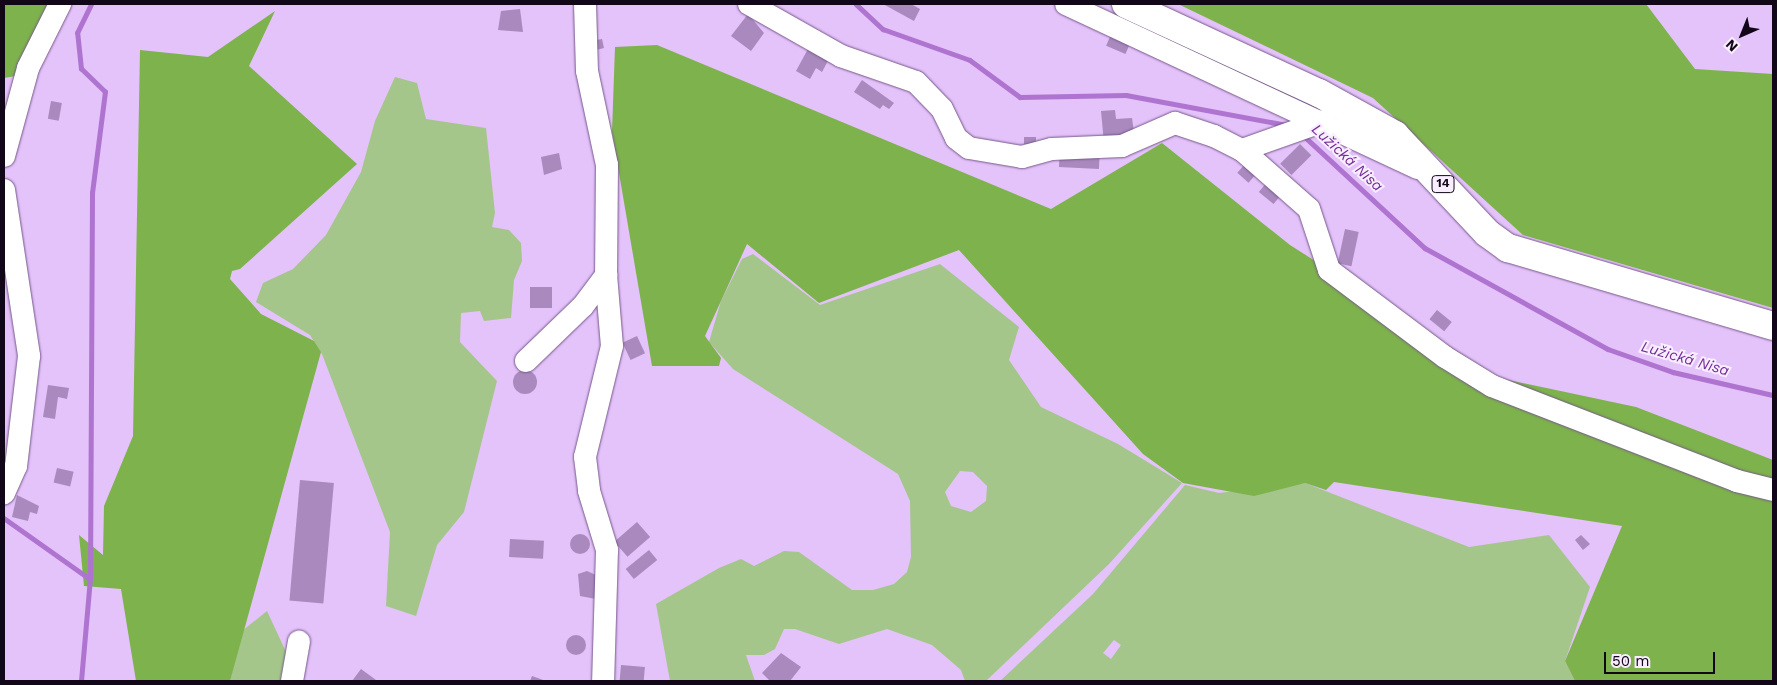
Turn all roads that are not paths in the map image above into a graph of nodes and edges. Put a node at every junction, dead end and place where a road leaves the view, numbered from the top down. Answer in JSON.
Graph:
{"nodes":[{"id":1,"x":60,"y":4,"type":"edge"},
{"id":2,"x":585,"y":4,"type":"edge"},
{"id":3,"x":749,"y":4,"type":"edge"},
{"id":4,"x":1066,"y":4,"type":"edge"},
{"id":5,"x":1126,"y":4,"type":"edge"},
{"id":6,"x":1324,"y":121,"type":"junction"},
{"id":7,"x":1242,"y":150,"type":"junction"},
{"id":8,"x":4,"y":156,"type":"edge"},
{"id":9,"x":1442,"y":182,"type":"junction"},
{"id":10,"x":4,"y":190,"type":"edge"},
{"id":11,"x":606,"y":275,"type":"junction"},
{"id":12,"x":1773,"y":326,"type":"edge"},
{"id":13,"x":526,"y":361,"type":"dead end"},
{"id":14,"x":1773,"y":490,"type":"edge"},
{"id":15,"x":4,"y":493,"type":"edge"},
{"id":16,"x":299,"y":642,"type":"dead end"},
{"id":17,"x":292,"y":681,"type":"edge"},
{"id":18,"x":603,"y":681,"type":"edge"}],
"edges":[{"from":1,"to":8,"type":"street"},
{"from":2,"to":11,"type":"street"},
{"from":3,"to":7,"type":"street"},
{"from":4,"to":6,"type":"street"},
{"from":5,"to":9,"type":"main road","number":"14"},
{"from":6,"to":7,"type":"street"},
{"from":6,"to":9,"type":"street"},
{"from":7,"to":14,"type":"street"},
{"from":9,"to":12,"type":"main road","number":"14"},
{"from":10,"to":15,"type":"street"},
{"from":11,"to":13,"type":"street"},
{"from":11,"to":18,"type":"street"},
{"from":16,"to":17,"type":"street"}]}
